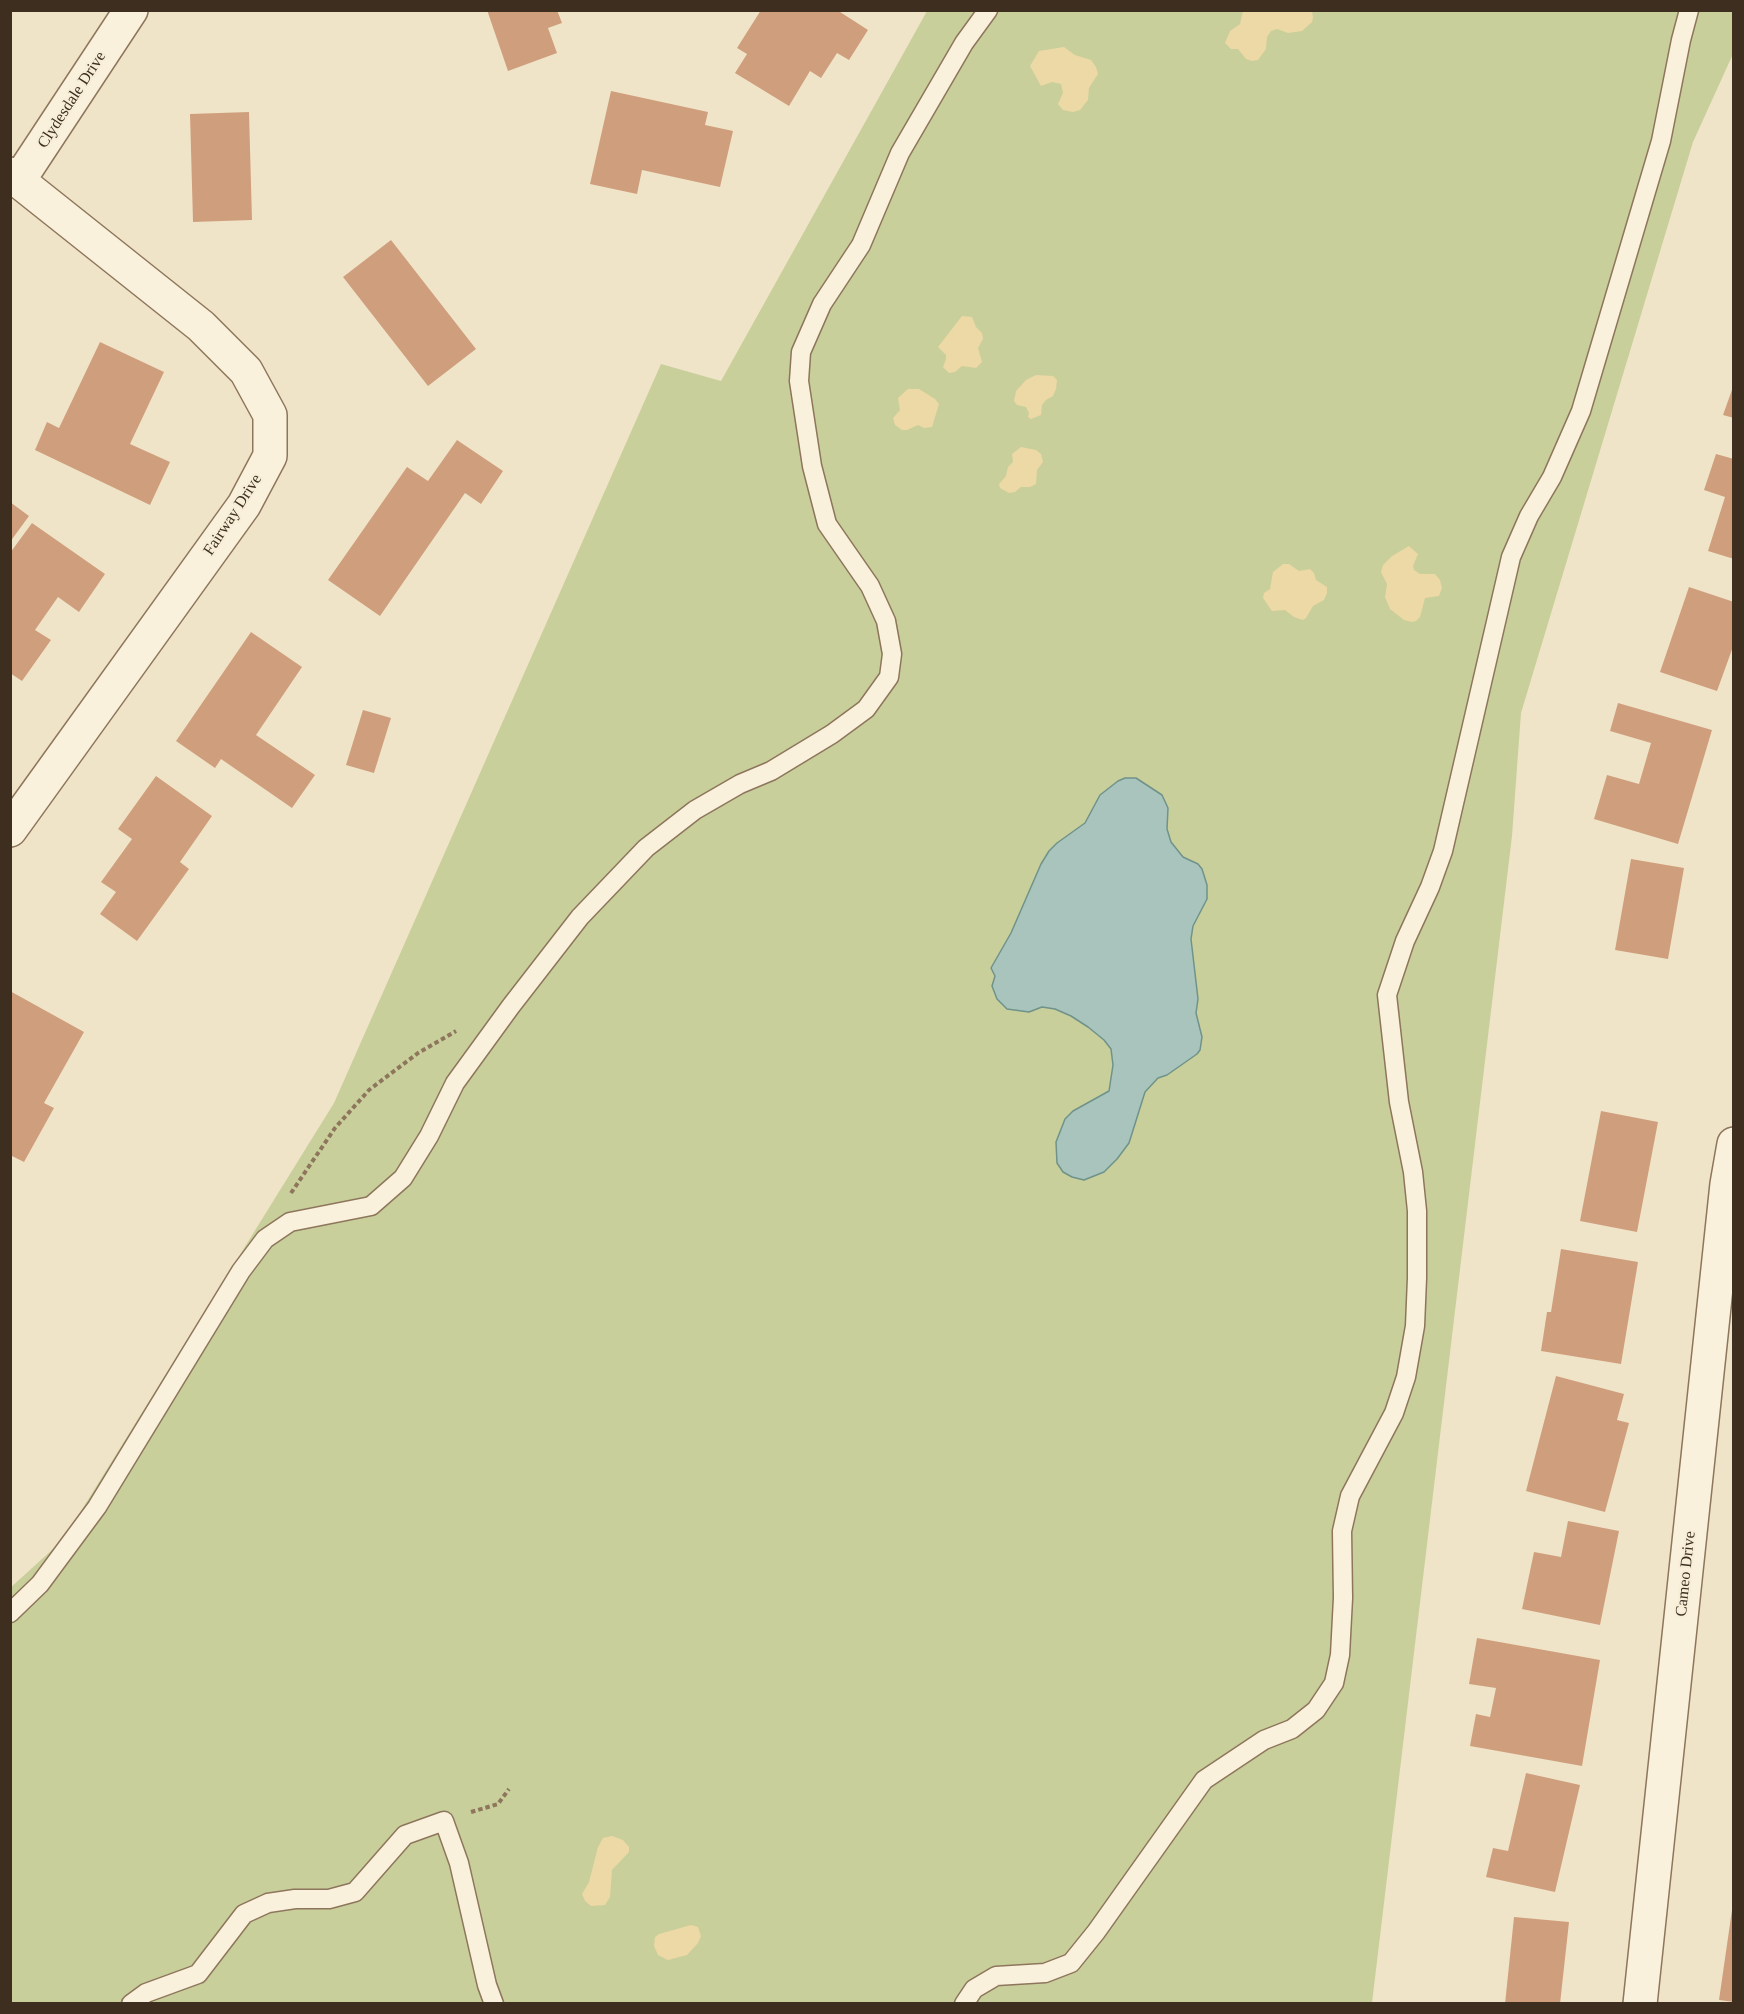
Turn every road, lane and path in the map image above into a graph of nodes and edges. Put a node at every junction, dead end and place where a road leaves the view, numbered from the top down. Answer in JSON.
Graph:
{"nodes":[{"id":1,"x":131,"y":10,"type":"edge"},
{"id":2,"x":988,"y":10,"type":"edge"},
{"id":3,"x":1689,"y":10,"type":"edge"},
{"id":4,"x":15,"y":177,"type":"edge"},
{"id":5,"x":10,"y":830,"type":"edge"},
{"id":6,"x":458,"y":1030,"type":"dead end"},
{"id":7,"x":1734,"y":1144,"type":"edge"},
{"id":8,"x":1730,"y":1185,"type":"edge"},
{"id":9,"x":265,"y":1239,"type":"junction"},
{"id":10,"x":10,"y":1613,"type":"edge"},
{"id":11,"x":509,"y":1789,"type":"dead end"},
{"id":12,"x":444,"y":1821,"type":"junction"},
{"id":13,"x":131,"y":2004,"type":"edge"},
{"id":14,"x":494,"y":2004,"type":"edge"},
{"id":15,"x":964,"y":2004,"type":"edge"},
{"id":16,"x":1640,"y":2004,"type":"edge"}],
"edges":[{"from":1,"to":4,"type":"street","name":"Clydesdale Drive"},
{"from":2,"to":9,"type":"lane"},
{"from":3,"to":15,"type":"lane"},
{"from":4,"to":5,"type":"street","name":"Fairway Drive"},
{"from":6,"to":9,"type":"path"},
{"from":7,"to":8,"type":"street","name":"Cameo Drive"},
{"from":8,"to":16,"type":"street","name":"Cameo Drive"},
{"from":9,"to":10,"type":"lane"},
{"from":11,"to":12,"type":"path"},
{"from":12,"to":13,"type":"lane"},
{"from":12,"to":14,"type":"lane"}]}
